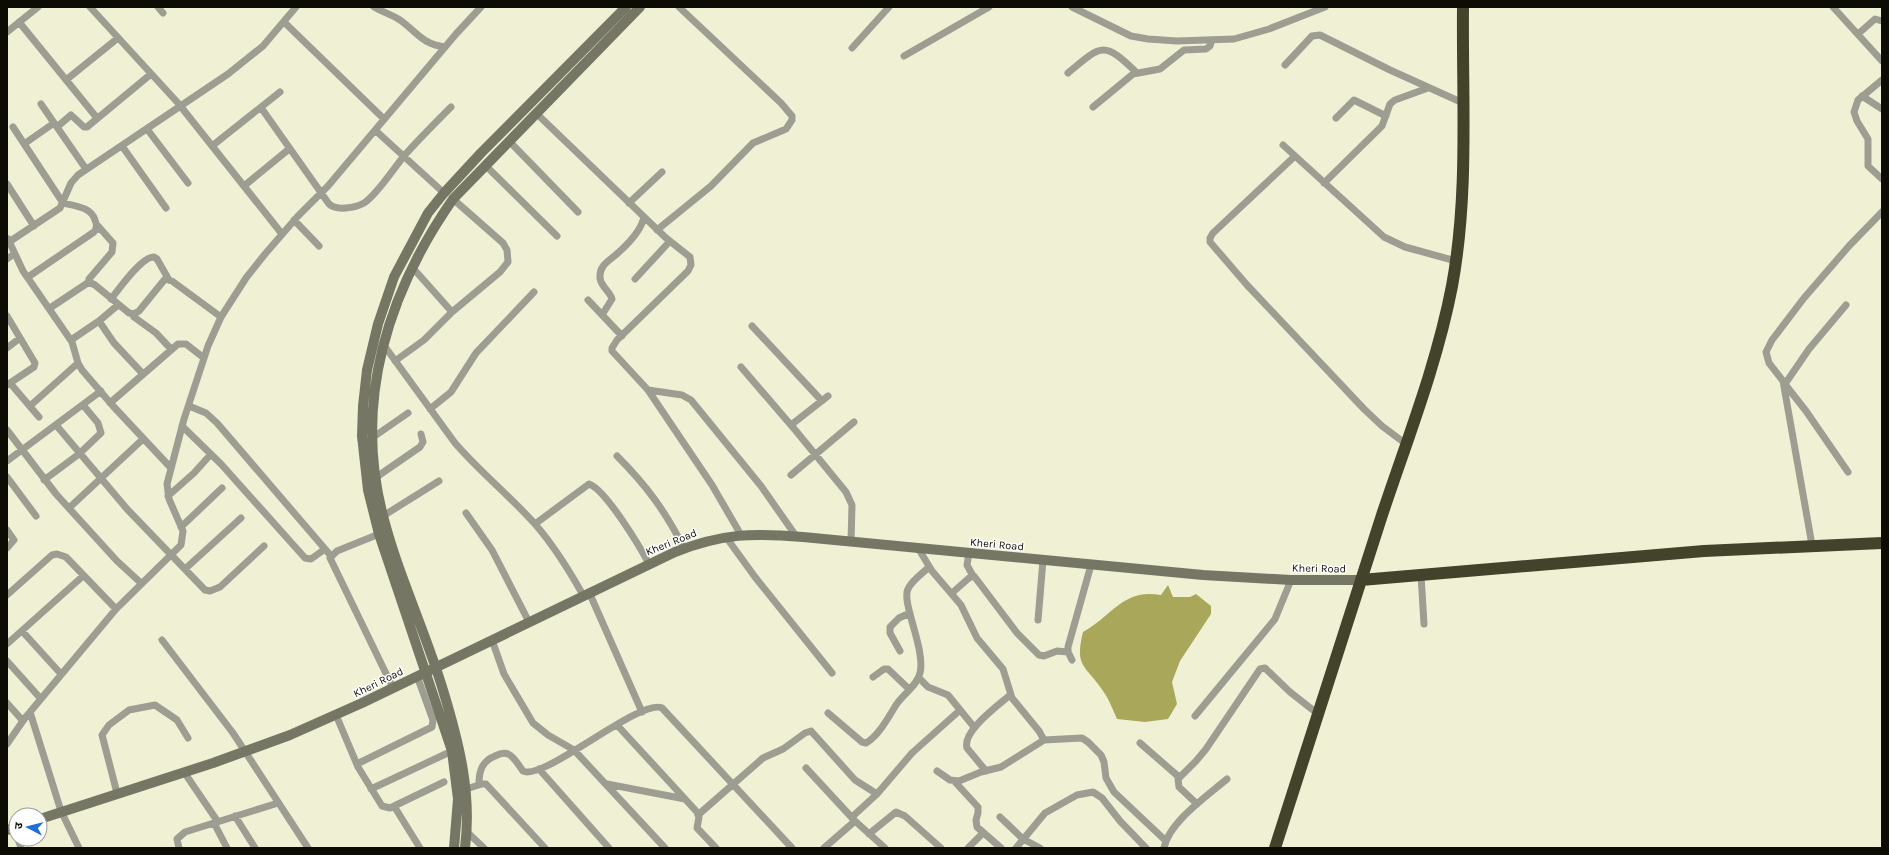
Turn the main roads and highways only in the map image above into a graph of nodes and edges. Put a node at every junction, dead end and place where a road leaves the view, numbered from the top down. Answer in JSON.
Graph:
{"nodes":[{"id":1,"x":1463,"y":7,"type":"edge"},
{"id":2,"x":1882,"y":543,"type":"edge"},
{"id":3,"x":1361,"y":580,"type":"junction"},
{"id":4,"x":1275,"y":848,"type":"edge"}],
"edges":[{"from":1,"to":3,"type":"highway"},
{"from":2,"to":3,"type":"highway"},
{"from":3,"to":4,"type":"highway"}]}
